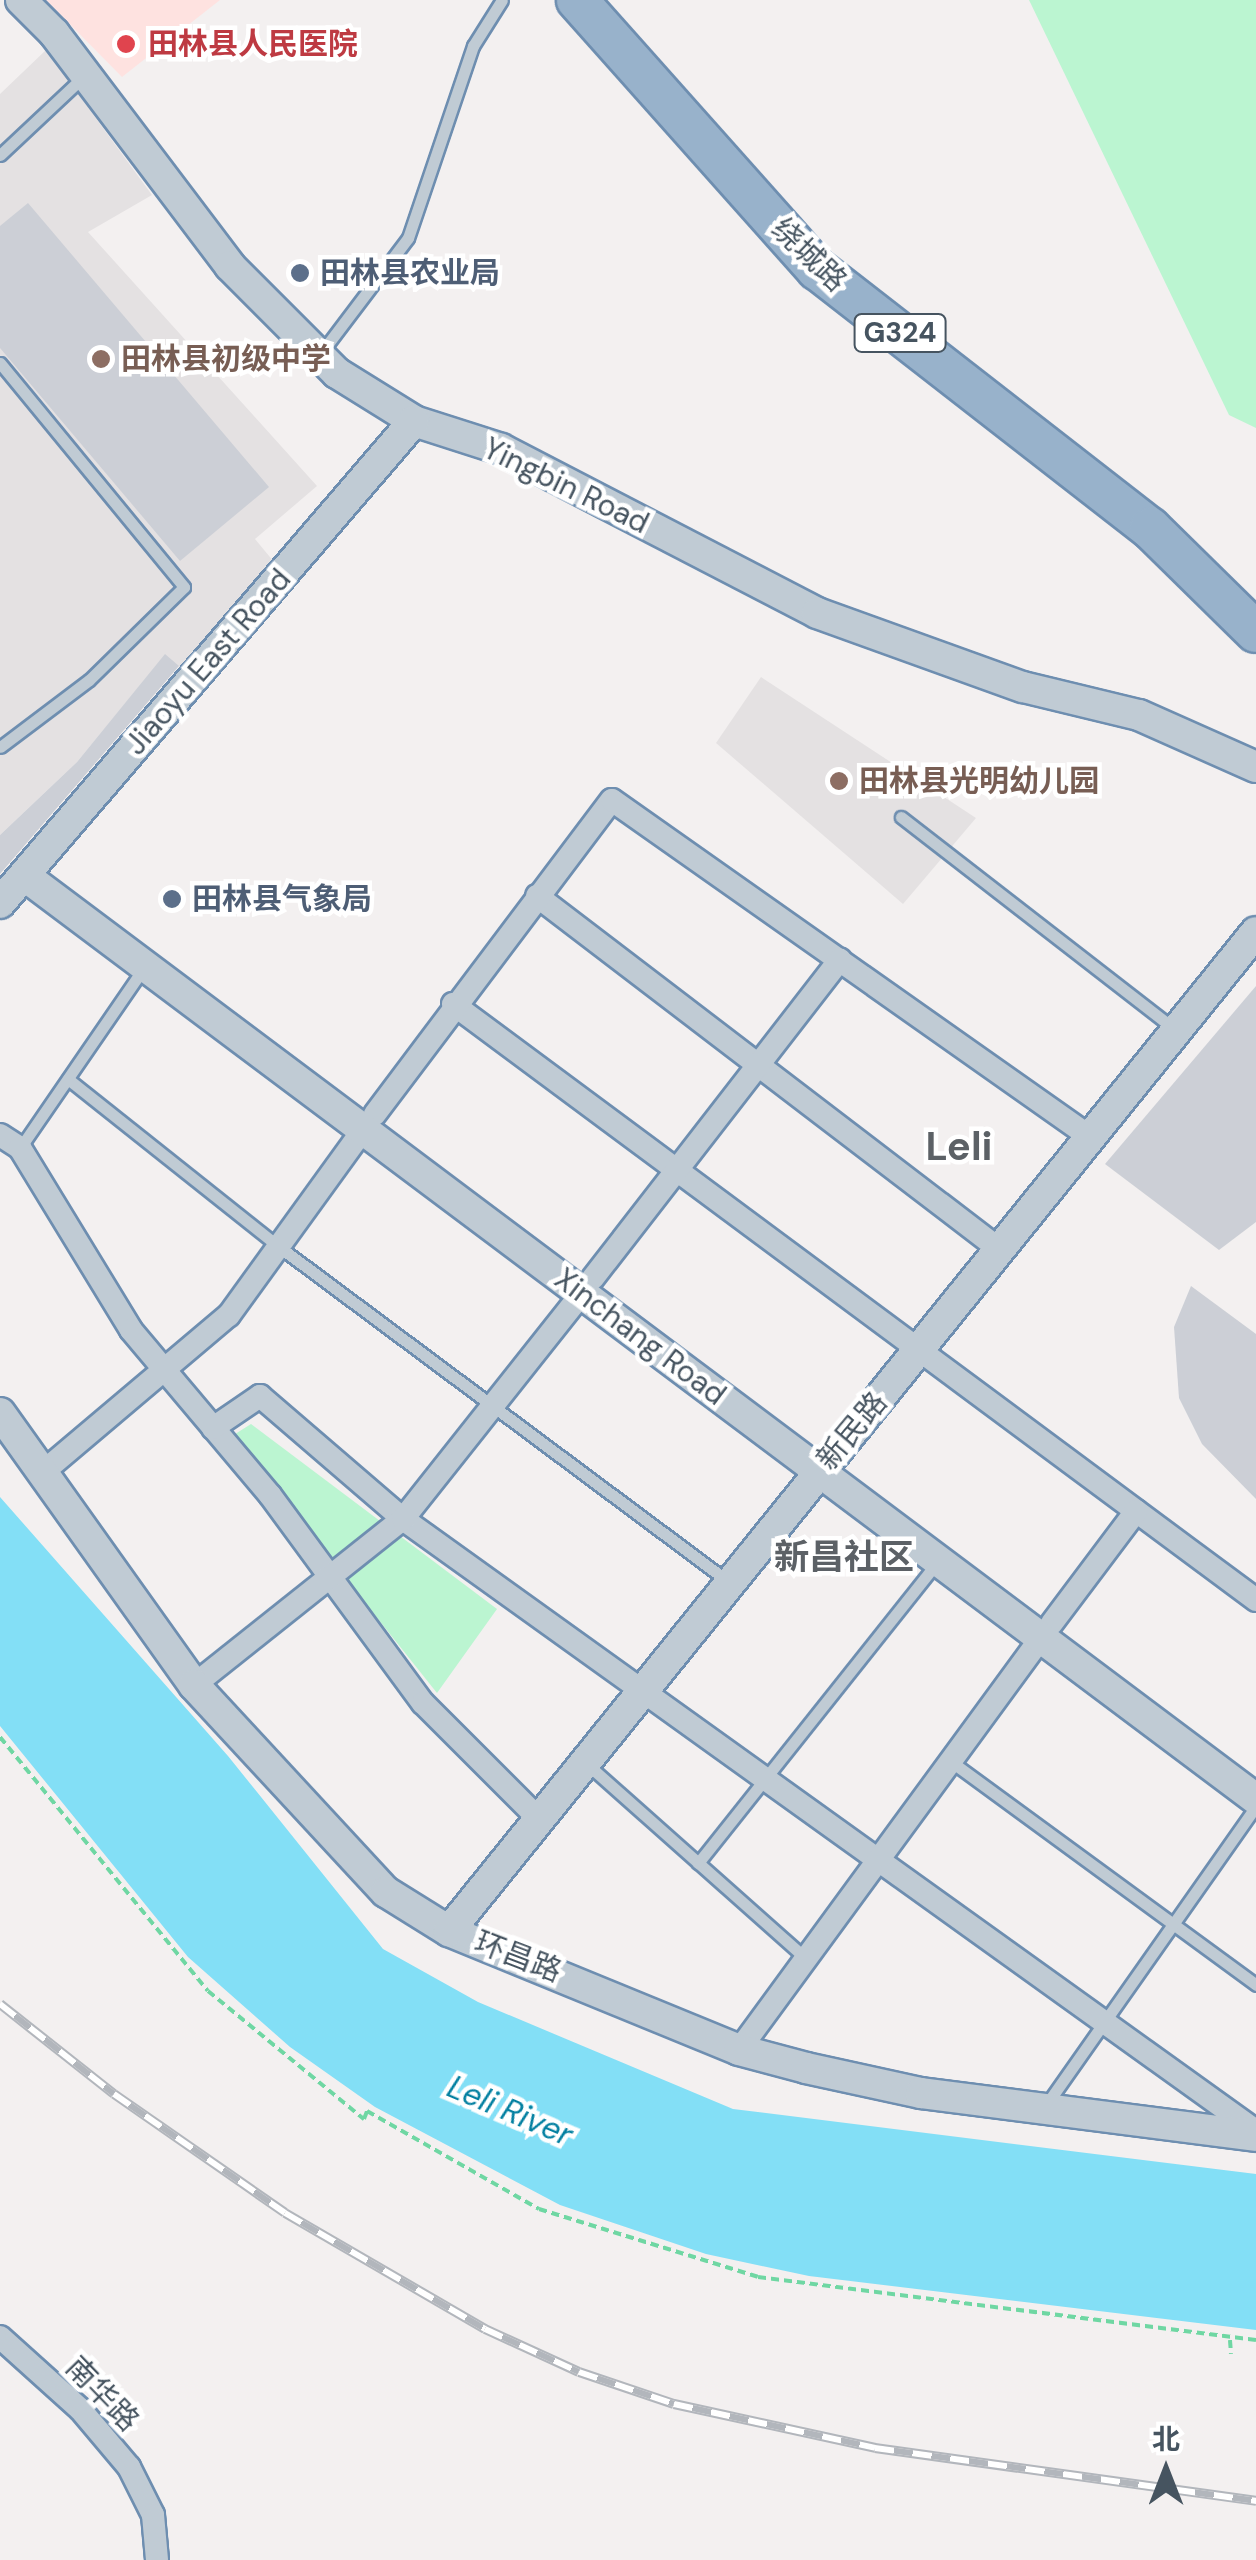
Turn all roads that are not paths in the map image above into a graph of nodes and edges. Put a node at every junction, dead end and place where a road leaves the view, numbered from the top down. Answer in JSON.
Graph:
{"nodes":[{"id":1,"x":21,"y":0,"type":"edge"},
{"id":2,"x":502,"y":0,"type":"edge"},
{"id":3,"x":577,"y":0,"type":"edge"},
{"id":4,"x":85,"y":75,"type":"junction"},
{"id":5,"x":0,"y":155,"type":"edge"},
{"id":6,"x":319,"y":356,"type":"junction"},
{"id":7,"x":0,"y":363,"type":"edge"},
{"id":8,"x":414,"y":421,"type":"junction"},
{"id":9,"x":1256,"y":632,"type":"edge"},
{"id":10,"x":0,"y":747,"type":"edge"},
{"id":11,"x":1256,"y":767,"type":"edge"},
{"id":12,"x":901,"y":817,"type":"dead end"},
{"id":13,"x":31,"y":868,"type":"junction"},
{"id":14,"x":538,"y":896,"type":"junction"},
{"id":15,"x":0,"y":903,"type":"edge"},
{"id":16,"x":1256,"y":932,"type":"edge"},
{"id":17,"x":840,"y":960,"type":"junction"},
{"id":18,"x":145,"y":966,"type":"junction"},
{"id":19,"x":453,"y":1004,"type":"junction"},
{"id":20,"x":1176,"y":1031,"type":"junction"},
{"id":21,"x":757,"y":1068,"type":"junction"},
{"id":22,"x":68,"y":1079,"type":"junction"},
{"id":23,"x":369,"y":1122,"type":"junction"},
{"id":24,"x":1090,"y":1137,"type":"junction"},
{"id":25,"x":10,"y":1142,"type":"edge"},
{"id":26,"x":678,"y":1171,"type":"junction"},
{"id":27,"x":278,"y":1246,"type":"junction"},
{"id":28,"x":999,"y":1249,"type":"junction"},
{"id":29,"x":587,"y":1286,"type":"junction"},
{"id":30,"x":919,"y":1350,"type":"junction"},
{"id":31,"x":165,"y":1370,"type":"junction"},
{"id":32,"x":492,"y":1408,"type":"junction"},
{"id":33,"x":0,"y":1412,"type":"edge"},
{"id":34,"x":213,"y":1428,"type":"junction"},
{"id":35,"x":824,"y":1464,"type":"junction"},
{"id":36,"x":43,"y":1472,"type":"junction"},
{"id":37,"x":1136,"y":1511,"type":"junction"},
{"id":38,"x":403,"y":1519,"type":"junction"},
{"id":39,"x":938,"y":1561,"type":"junction"},
{"id":40,"x":327,"y":1573,"type":"junction"},
{"id":41,"x":729,"y":1582,"type":"junction"},
{"id":42,"x":1256,"y":1600,"type":"edge"},
{"id":43,"x":1046,"y":1631,"type":"junction"},
{"id":44,"x":194,"y":1685,"type":"junction"},
{"id":45,"x":644,"y":1686,"type":"junction"},
{"id":46,"x":949,"y":1760,"type":"junction"},
{"id":47,"x":584,"y":1762,"type":"junction"},
{"id":48,"x":768,"y":1776,"type":"junction"},
{"id":49,"x":1256,"y":1777,"type":"edge"},
{"id":50,"x":1256,"y":1803,"type":"edge"},
{"id":51,"x":538,"y":1818,"type":"junction"},
{"id":52,"x":878,"y":1856,"type":"junction"},
{"id":53,"x":698,"y":1863,"type":"junction"},
{"id":54,"x":1171,"y":1923,"type":"junction"},
{"id":55,"x":449,"y":1931,"type":"junction"},
{"id":56,"x":804,"y":1956,"type":"junction"},
{"id":57,"x":1256,"y":1985,"type":"edge"},
{"id":58,"x":1102,"y":2019,"type":"junction"},
{"id":59,"x":739,"y":2050,"type":"junction"},
{"id":60,"x":1043,"y":2110,"type":"junction"},
{"id":61,"x":1256,"y":2134,"type":"edge"},
{"id":62,"x":0,"y":2337,"type":"edge"},
{"id":63,"x":157,"y":2560,"type":"edge"}],
"edges":[{"from":1,"to":4,"type":"street","name":"Yingbin Road"},
{"from":2,"to":6,"type":"lane"},
{"from":3,"to":9,"type":"highway","name":"绕城路","number":"G324"},
{"from":4,"to":5,"type":"lane"},
{"from":4,"to":6,"type":"street","name":"Yingbin Road"},
{"from":6,"to":8,"type":"street","name":"Yingbin Road"},
{"from":7,"to":10,"type":"lane"},
{"from":8,"to":11,"type":"street","name":"Yingbin Road"},
{"from":8,"to":13,"type":"street","name":"Jiaoyu East Road"},
{"from":12,"to":20,"type":"lane"},
{"from":13,"to":15,"type":"street","name":"Jiaoyu East Road"},
{"from":13,"to":18,"type":"street","name":"Xinchang Road"},
{"from":13,"to":23,"type":"street","name":"Xinchang Road"},
{"from":14,"to":17,"type":"street"},
{"from":14,"to":19,"type":"street"},
{"from":14,"to":21,"type":"street"},
{"from":16,"to":20,"type":"street","name":"新民路"},
{"from":17,"to":21,"type":"street"},
{"from":17,"to":24,"type":"street"},
{"from":18,"to":22,"type":"lane"},
{"from":18,"to":23,"type":"street","name":"Xinchang Road"},
{"from":19,"to":23,"type":"street"},
{"from":19,"to":26,"type":"street"},
{"from":20,"to":24,"type":"street","name":"新民路"},
{"from":21,"to":26,"type":"street"},
{"from":21,"to":28,"type":"street"},
{"from":22,"to":25,"type":"lane"},
{"from":22,"to":27,"type":"lane"},
{"from":23,"to":27,"type":"street"},
{"from":23,"to":29,"type":"street","name":"Xinchang Road"},
{"from":24,"to":28,"type":"street","name":"新民路"},
{"from":25,"to":31,"type":"street"},
{"from":26,"to":29,"type":"street"},
{"from":26,"to":30,"type":"street"},
{"from":27,"to":31,"type":"street"},
{"from":27,"to":32,"type":"lane"},
{"from":28,"to":30,"type":"street","name":"新民路"},
{"from":29,"to":32,"type":"street"},
{"from":29,"to":35,"type":"street","name":"Xinchang Road"},
{"from":30,"to":35,"type":"street","name":"新民路"},
{"from":30,"to":37,"type":"street"},
{"from":31,"to":34,"type":"street"},
{"from":31,"to":36,"type":"street"},
{"from":32,"to":38,"type":"street"},
{"from":32,"to":41,"type":"lane"},
{"from":33,"to":36,"type":"street","name":"环昌路"},
{"from":34,"to":38,"type":"street"},
{"from":34,"to":40,"type":"street"},
{"from":35,"to":39,"type":"street","name":"Xinchang Road"},
{"from":35,"to":41,"type":"street","name":"新民路"},
{"from":35,"to":43,"type":"street","name":"Xinchang Road"},
{"from":36,"to":44,"type":"street","name":"环昌路"},
{"from":37,"to":42,"type":"street"},
{"from":37,"to":43,"type":"street"},
{"from":38,"to":40,"type":"street"},
{"from":38,"to":45,"type":"street"},
{"from":39,"to":43,"type":"street","name":"Xinchang Road"},
{"from":39,"to":48,"type":"lane"},
{"from":40,"to":44,"type":"street"},
{"from":40,"to":51,"type":"street"},
{"from":41,"to":45,"type":"street","name":"新民路"},
{"from":43,"to":46,"type":"street"},
{"from":43,"to":49,"type":"street","name":"Xinchang Road"},
{"from":43,"to":50,"type":"street","name":"Xinchang Road"},
{"from":44,"to":55,"type":"street","name":"环昌路"},
{"from":45,"to":47,"type":"street","name":"新民路"},
{"from":45,"to":48,"type":"street"},
{"from":46,"to":52,"type":"street"},
{"from":46,"to":54,"type":"lane"},
{"from":47,"to":51,"type":"street","name":"新民路"},
{"from":47,"to":53,"type":"lane"},
{"from":48,"to":52,"type":"street"},
{"from":48,"to":53,"type":"lane"},
{"from":50,"to":54,"type":"lane"},
{"from":51,"to":55,"type":"street","name":"新民路"},
{"from":52,"to":56,"type":"street"},
{"from":52,"to":58,"type":"street"},
{"from":53,"to":56,"type":"lane"},
{"from":54,"to":57,"type":"lane"},
{"from":54,"to":58,"type":"lane"},
{"from":55,"to":59,"type":"street","name":"环昌路"},
{"from":56,"to":59,"type":"street"},
{"from":58,"to":60,"type":"lane"},
{"from":58,"to":61,"type":"street"},
{"from":59,"to":60,"type":"street","name":"环昌路"},
{"from":60,"to":61,"type":"street","name":"环昌路"},
{"from":62,"to":63,"type":"street","name":"南华路"}]}
